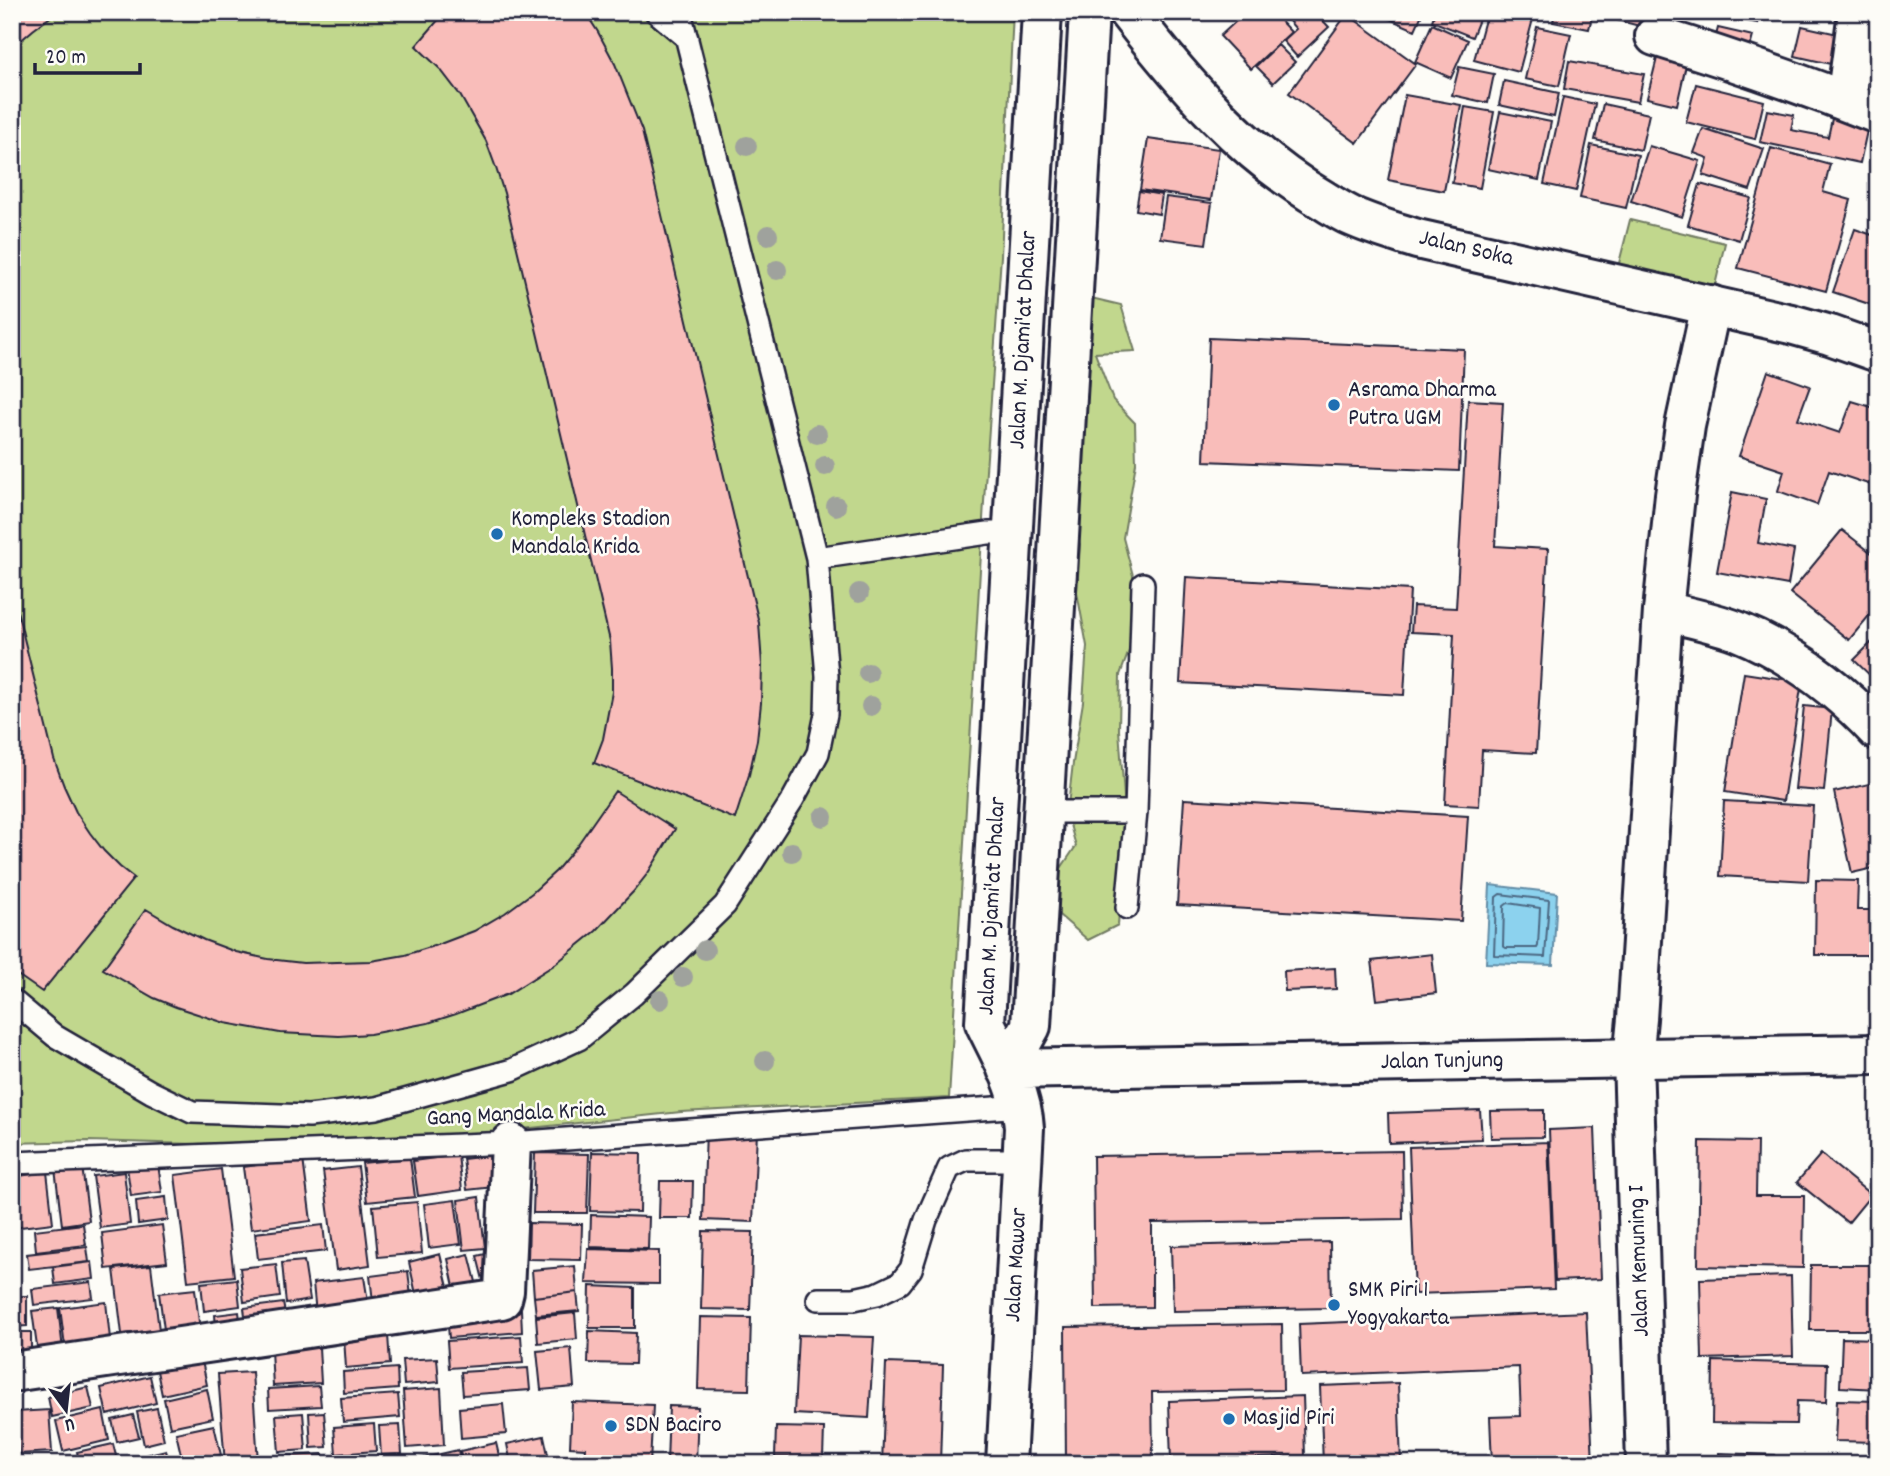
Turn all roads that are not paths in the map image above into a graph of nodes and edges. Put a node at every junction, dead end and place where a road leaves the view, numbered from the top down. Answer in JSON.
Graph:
{"nodes":[{"id":1,"x":656,"y":12,"type":"edge"},
{"id":2,"x":680,"y":12,"type":"edge"},
{"id":3,"x":1042,"y":12,"type":"edge"},
{"id":4,"x":1089,"y":12,"type":"edge"},
{"id":5,"x":1128,"y":12,"type":"edge"},
{"id":6,"x":1858,"y":12,"type":"edge"},
{"id":7,"x":1655,"y":36,"type":"dead end"},
{"id":8,"x":687,"y":38,"type":"junction"},
{"id":9,"x":1862,"y":107,"type":"edge"},
{"id":10,"x":1027,"y":284,"type":"junction"},
{"id":11,"x":1073,"y":292,"type":"junction"},
{"id":12,"x":1711,"y":305,"type":"junction"},
{"id":13,"x":1878,"y":352,"type":"edge"},
{"id":14,"x":1016,"y":486,"type":"junction"},
{"id":15,"x":1062,"y":492,"type":"junction"},
{"id":16,"x":1013,"y":533,"type":"junction"},
{"id":17,"x":817,"y":558,"type":"junction"},
{"id":18,"x":1143,"y":584,"type":"dead end"},
{"id":19,"x":1663,"y":611,"type":"junction"},
{"id":20,"x":1003,"y":708,"type":"junction"},
{"id":21,"x":1049,"y":711,"type":"junction"},
{"id":22,"x":1878,"y":731,"type":"edge"},
{"id":23,"x":1043,"y":812,"type":"junction"},
{"id":24,"x":1136,"y":812,"type":"junction"},
{"id":25,"x":1127,"y":908,"type":"dead end"},
{"id":26,"x":12,"y":1000,"type":"edge"},
{"id":27,"x":1878,"y":1054,"type":"edge"},
{"id":28,"x":1633,"y":1059,"type":"junction"},
{"id":29,"x":1007,"y":1069,"type":"junction"},
{"id":30,"x":1022,"y":1106,"type":"junction"},
{"id":31,"x":511,"y":1143,"type":"junction"},
{"id":32,"x":1022,"y":1160,"type":"junction"},
{"id":33,"x":12,"y":1163,"type":"edge"},
{"id":34,"x":818,"y":1299,"type":"dead end"},
{"id":35,"x":12,"y":1372,"type":"edge"},
{"id":36,"x":1006,"y":1464,"type":"edge"},
{"id":37,"x":1646,"y":1464,"type":"edge"}],
"edges":[{"from":1,"to":8,"type":"lane"},
{"from":2,"to":8,"type":"lane"},
{"from":3,"to":10,"type":"street","name":"Jalan M. Djami'at Dhalar"},
{"from":4,"to":11,"type":"street","name":"Jalan M. Djami'at Dhalar"},
{"from":5,"to":12,"type":"street","name":"Jalan Soka"},
{"from":6,"to":9,"type":"street"},
{"from":7,"to":9,"type":"street"},
{"from":8,"to":17,"type":"lane"},
{"from":10,"to":11,"type":"street"},
{"from":10,"to":14,"type":"street","name":"Jalan M. Djami'at Dhalar"},
{"from":11,"to":15,"type":"street","name":"Jalan M. Djami'at Dhalar"},
{"from":12,"to":13,"type":"street","name":"Jalan Soka"},
{"from":12,"to":19,"type":"street","name":"Jalan Kemuning I"},
{"from":14,"to":15,"type":"street"},
{"from":14,"to":16,"type":"street","name":"Jalan M. Djami'at Dhalar"},
{"from":15,"to":21,"type":"street","name":"Jalan M. Djami'at Dhalar"},
{"from":16,"to":17,"type":"lane"},
{"from":16,"to":20,"type":"street","name":"Jalan M. Djami'at Dhalar"},
{"from":17,"to":26,"type":"lane"},
{"from":18,"to":24,"type":"lane"},
{"from":19,"to":22,"type":"street"},
{"from":19,"to":28,"type":"street","name":"Jalan Kemuning I"},
{"from":20,"to":21,"type":"street"},
{"from":20,"to":29,"type":"street","name":"Jalan M. Djami'at Dhalar"},
{"from":21,"to":23,"type":"street","name":"Jalan M. Djami'at Dhalar"},
{"from":23,"to":24,"type":"lane"},
{"from":23,"to":29,"type":"street","name":"Jalan M. Djami'at Dhalar"},
{"from":24,"to":25,"type":"lane"},
{"from":27,"to":28,"type":"street","name":"Jalan Tunjung"},
{"from":28,"to":29,"type":"street","name":"Jalan Tunjung"},
{"from":28,"to":37,"type":"street","name":"Jalan Kemuning I"},
{"from":29,"to":30,"type":"street","name":"Jalan Mawar"},
{"from":30,"to":31,"type":"lane","name":"Gang Mandala Krida"},
{"from":30,"to":32,"type":"street","name":"Jalan Mawar"},
{"from":31,"to":33,"type":"lane","name":"Gang Mandala Krida"},
{"from":31,"to":35,"type":"street"},
{"from":32,"to":34,"type":"lane"},
{"from":32,"to":36,"type":"street","name":"Jalan Mawar"}]}
